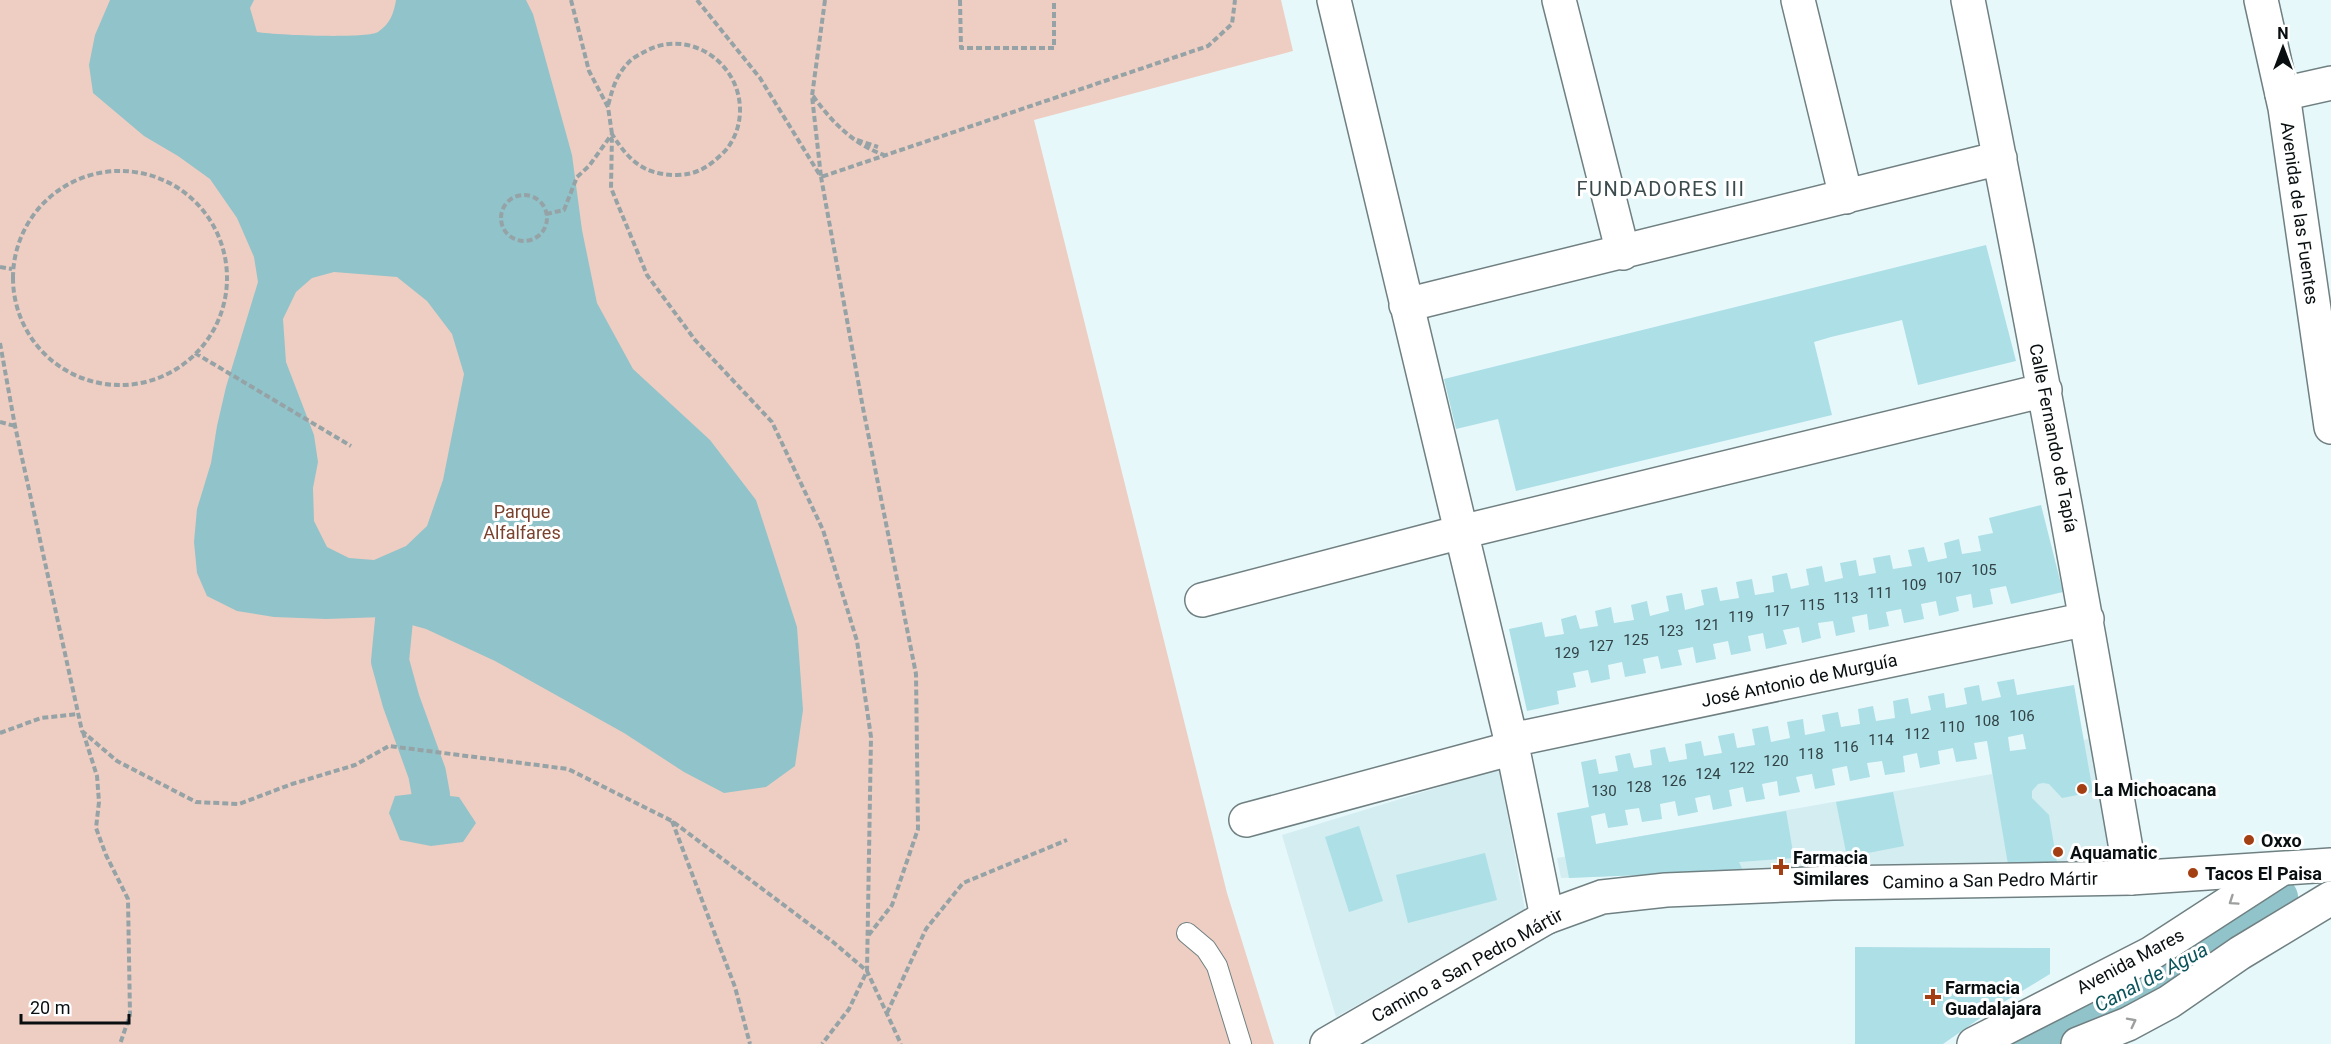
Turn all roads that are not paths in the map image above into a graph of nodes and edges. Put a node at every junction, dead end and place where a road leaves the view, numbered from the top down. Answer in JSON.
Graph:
{"nodes":[{"id":1,"x":1334,"y":0,"type":"edge"},
{"id":2,"x":1559,"y":0,"type":"edge"},
{"id":3,"x":1798,"y":0,"type":"edge"},
{"id":4,"x":1968,"y":0,"type":"edge"},
{"id":5,"x":2261,"y":0,"type":"edge"},
{"id":6,"x":2331,"y":82,"type":"edge"},
{"id":7,"x":2282,"y":94,"type":"junction"},
{"id":8,"x":2000,"y":158,"type":"junction"},
{"id":9,"x":1846,"y":197,"type":"junction"},
{"id":10,"x":1623,"y":253,"type":"junction"},
{"id":11,"x":1406,"y":305,"type":"junction"},
{"id":12,"x":2045,"y":390,"type":"junction"},
{"id":13,"x":2331,"y":427,"type":"edge"},
{"id":14,"x":1461,"y":532,"type":"junction"},
{"id":15,"x":1203,"y":600,"type":"dead end"},
{"id":16,"x":2087,"y":619,"type":"junction"},
{"id":17,"x":1512,"y":744,"type":"junction"},
{"id":18,"x":1246,"y":820,"type":"dead end"},
{"id":19,"x":2331,"y":865,"type":"edge"},
{"id":20,"x":2281,"y":868,"type":"junction"},
{"id":21,"x":2131,"y":878,"type":"junction"},
{"id":22,"x":2331,"y":898,"type":"edge"},
{"id":23,"x":1547,"y":917,"type":"junction"},
{"id":24,"x":1187,"y":933,"type":"dead end"},
{"id":25,"x":1241,"y":1044,"type":"edge"},
{"id":26,"x":1327,"y":1044,"type":"edge"},
{"id":27,"x":1974,"y":1044,"type":"edge"},
{"id":28,"x":2078,"y":1044,"type":"edge"}],
"edges":[{"from":1,"to":11,"type":"street"},
{"from":2,"to":10,"type":"street"},
{"from":3,"to":9,"type":"street"},
{"from":4,"to":8,"type":"street","name":"Calle Fernando de Tapía"},
{"from":5,"to":7,"type":"street","name":"Avenida de las Fuentes"},
{"from":6,"to":7,"type":"street"},
{"from":7,"to":13,"type":"street","name":"Avenida de las Fuentes"},
{"from":8,"to":9,"type":"street"},
{"from":8,"to":12,"type":"street","name":"Calle Fernando de Tapía"},
{"from":9,"to":10,"type":"street"},
{"from":10,"to":11,"type":"street"},
{"from":11,"to":14,"type":"street"},
{"from":12,"to":14,"type":"street"},
{"from":12,"to":16,"type":"street","name":"Calle Fernando de Tapía"},
{"from":14,"to":15,"type":"street"},
{"from":14,"to":17,"type":"street"},
{"from":16,"to":17,"type":"street","name":"José Antonio de Murguía"},
{"from":16,"to":21,"type":"street","name":"Calle Fernando de Tapía"},
{"from":17,"to":18,"type":"street","name":"José Antonio de Murguía"},
{"from":17,"to":23,"type":"street"},
{"from":19,"to":20,"type":"street","name":"Camino a San Pedro Mártir"},
{"from":20,"to":21,"type":"street","name":"Camino a San Pedro Mártir"},
{"from":20,"to":27,"type":"street","name":"Avenida Mares","one_way":true},
{"from":21,"to":23,"type":"street","name":"Camino a San Pedro Mártir"},
{"from":28,"to":22,"type":"street","one_way":true},
{"from":23,"to":26,"type":"street","name":"Camino a San Pedro Mártir"},
{"from":24,"to":25,"type":"lane"}]}
